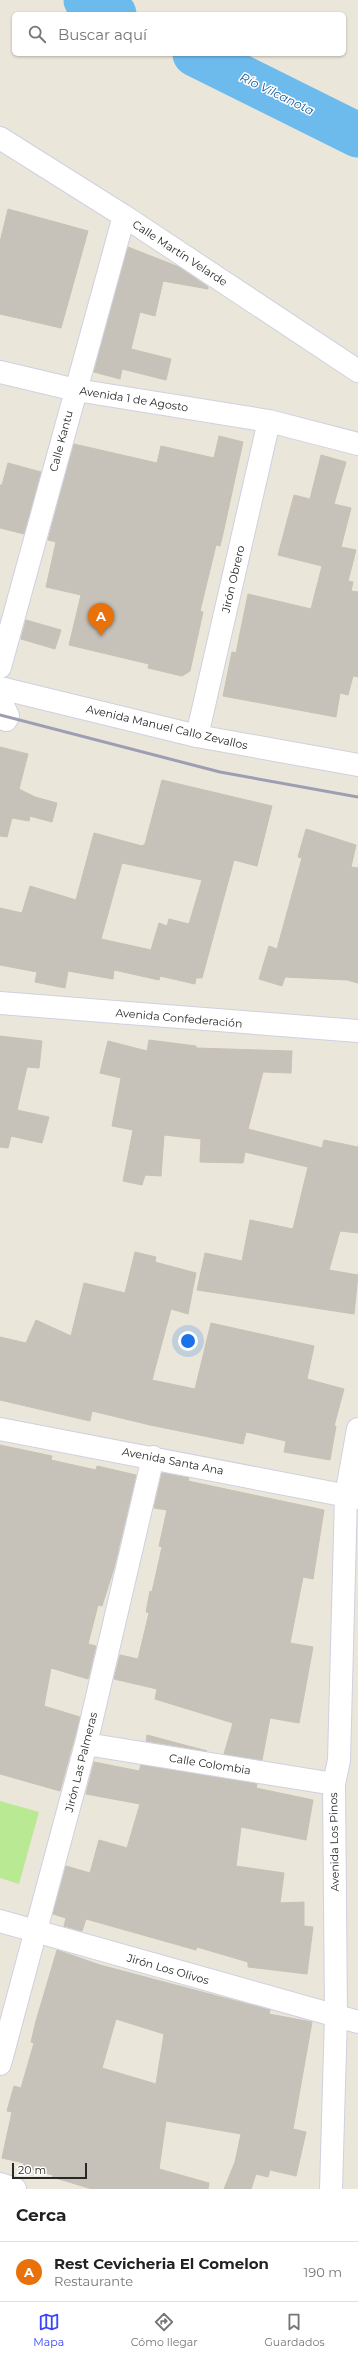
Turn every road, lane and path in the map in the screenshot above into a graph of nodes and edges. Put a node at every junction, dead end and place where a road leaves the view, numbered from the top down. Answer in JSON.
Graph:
{"nodes":[{"id":1,"x":0,"y":138,"type":"edge"},
{"id":2,"x":124,"y":216,"type":"junction"},
{"id":3,"x":358,"y":371,"type":"edge"},
{"id":4,"x":0,"y":372,"type":"edge"},
{"id":5,"x":76,"y":390,"type":"junction"},
{"id":6,"x":269,"y":421,"type":"junction"},
{"id":7,"x":358,"y":444,"type":"edge"},
{"id":8,"x":0,"y":667,"type":"edge"},
{"id":9,"x":0,"y":688,"type":"edge"},
{"id":10,"x":0,"y":699,"type":"edge"},
{"id":11,"x":6,"y":720,"type":"dead end"},
{"id":12,"x":197,"y":736,"type":"junction"},
{"id":13,"x":358,"y":765,"type":"edge"},
{"id":14,"x":0,"y":1003,"type":"edge"},
{"id":15,"x":358,"y":1031,"type":"edge"},
{"id":16,"x":0,"y":1429,"type":"edge"},
{"id":17,"x":358,"y":1429,"type":"edge"},
{"id":18,"x":153,"y":1457,"type":"junction"},
{"id":19,"x":352,"y":1497,"type":"edge"},
{"id":20,"x":86,"y":1744,"type":"junction"},
{"id":21,"x":348,"y":1760,"type":"edge"},
{"id":22,"x":334,"y":1784,"type":"junction"},
{"id":23,"x":0,"y":1921,"type":"edge"},
{"id":24,"x":35,"y":1932,"type":"junction"},
{"id":25,"x":336,"y":2016,"type":"junction"},
{"id":26,"x":358,"y":2022,"type":"edge"},
{"id":27,"x":0,"y":2064,"type":"edge"},
{"id":28,"x":0,"y":2184,"type":"edge"},
{"id":29,"x":15,"y":2189,"type":"edge"},
{"id":30,"x":331,"y":2189,"type":"edge"}],
"edges":[{"from":1,"to":2,"type":"street","name":"Calle Martín Velarde"},
{"from":2,"to":3,"type":"street","name":"Calle Martín Velarde"},
{"from":2,"to":5,"type":"street","name":"Calle Kantu"},
{"from":4,"to":5,"type":"street","name":"Avenida 1 de Agosto"},
{"from":5,"to":6,"type":"street","name":"Avenida 1 de Agosto"},
{"from":5,"to":8,"type":"street","name":"Calle Kantu"},
{"from":6,"to":7,"type":"street","name":"Avenida 1 de Agosto"},
{"from":6,"to":12,"type":"street","name":"Jirón Obrero"},
{"from":9,"to":12,"type":"street","name":"Avenida Manuel Callo Zevallos"},
{"from":10,"to":11,"type":"street"},
{"from":12,"to":13,"type":"street","name":"Avenida Manuel Callo Zevallos"},
{"from":14,"to":15,"type":"street","name":"Avenida Confederación"},
{"from":16,"to":18,"type":"street","name":"Avenida Santa Ana"},
{"from":17,"to":19,"type":"street","name":"Avenida Los Pinos"},
{"from":18,"to":19,"type":"street","name":"Avenida Santa Ana"},
{"from":18,"to":20,"type":"street","name":"Jirón Las Palmeras"},
{"from":19,"to":21,"type":"street","name":"Avenida Los Pinos"},
{"from":20,"to":22,"type":"street","name":"Calle Colombia"},
{"from":20,"to":24,"type":"street","name":"Jirón Las Palmeras"},
{"from":21,"to":22,"type":"street","name":"Avenida Los Pinos"},
{"from":22,"to":25,"type":"street","name":"Avenida Los Pinos"},
{"from":23,"to":24,"type":"street","name":"Jirón Los Olivos"},
{"from":24,"to":25,"type":"street","name":"Jirón Los Olivos"},
{"from":24,"to":27,"type":"street","name":"Jirón Las Palmeras"},
{"from":25,"to":26,"type":"street","name":"Jirón Los Olivos"},
{"from":25,"to":30,"type":"street","name":"Avenida Los Pinos"},
{"from":28,"to":29,"type":"street"}]}
